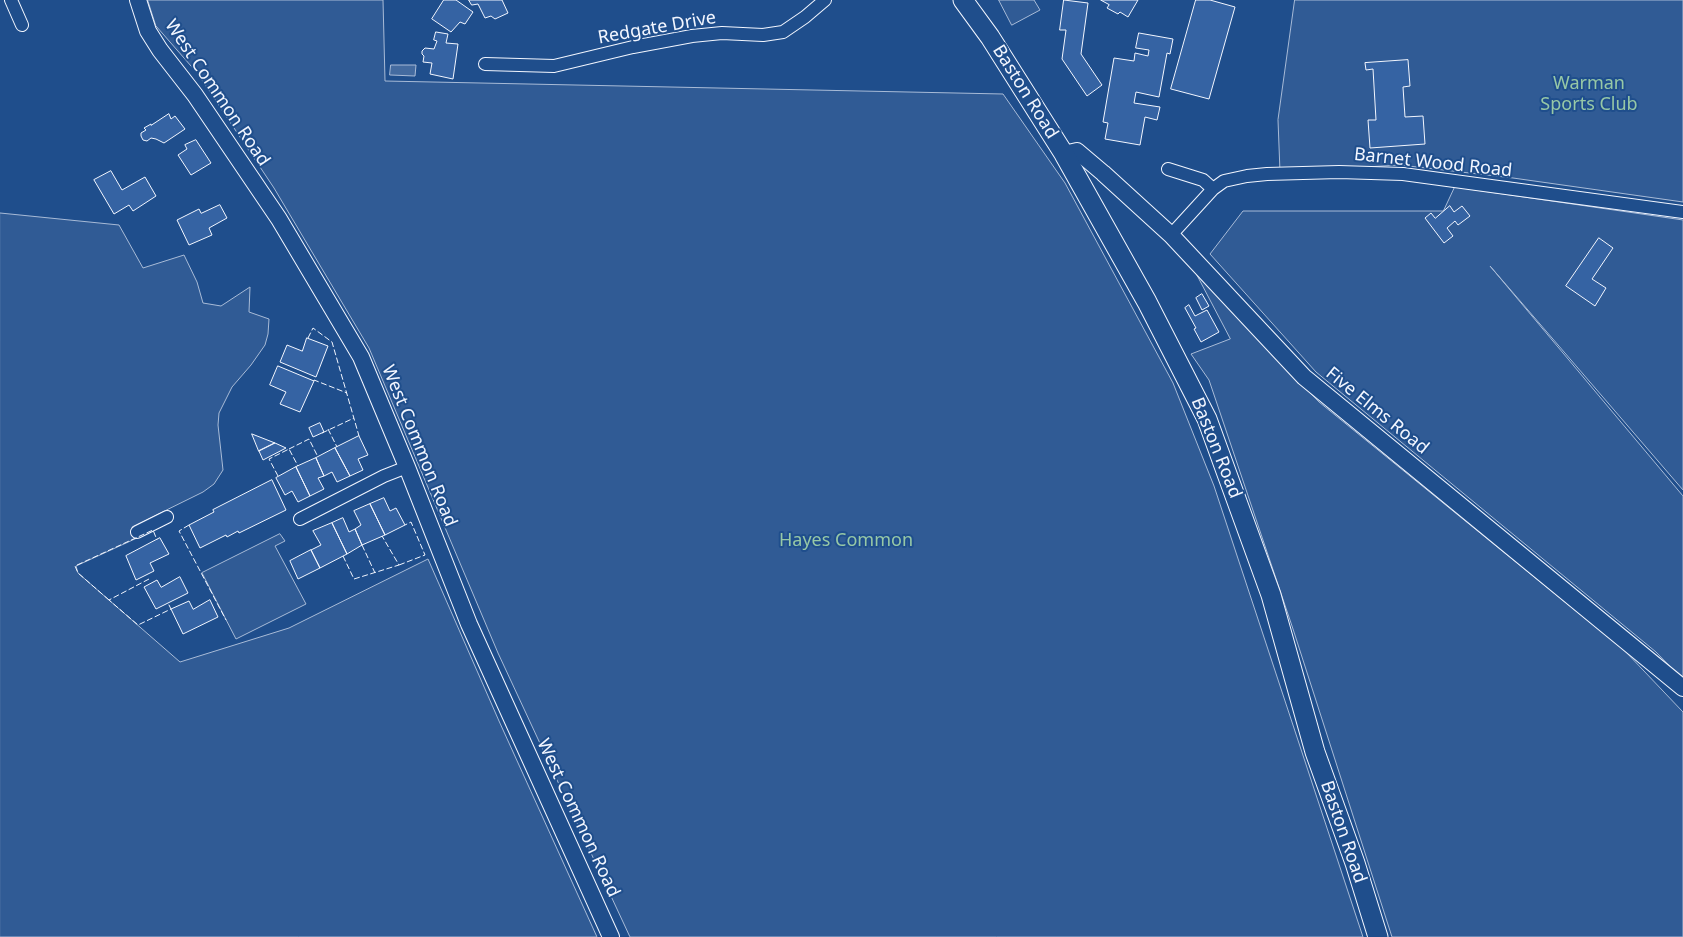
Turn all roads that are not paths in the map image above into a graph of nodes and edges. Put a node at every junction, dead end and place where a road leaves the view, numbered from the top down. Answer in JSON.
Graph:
{"nodes":[{"id":1,"x":11,"y":0,"type":"edge"},
{"id":2,"x":138,"y":0,"type":"edge"},
{"id":3,"x":825,"y":0,"type":"edge"},
{"id":4,"x":963,"y":0,"type":"edge"},
{"id":5,"x":22,"y":26,"type":"dead end"},
{"id":6,"x":485,"y":64,"type":"dead end"},
{"id":7,"x":1064,"y":154,"type":"junction"},
{"id":8,"x":1168,"y":169,"type":"dead end"},
{"id":9,"x":1213,"y":189,"type":"junction"},
{"id":10,"x":1683,"y":212,"type":"edge"},
{"id":11,"x":1171,"y":235,"type":"junction"},
{"id":12,"x":407,"y":467,"type":"junction"},
{"id":13,"x":167,"y":517,"type":"dead end"},
{"id":14,"x":300,"y":519,"type":"dead end"},
{"id":15,"x":137,"y":532,"type":"dead end"},
{"id":16,"x":1683,"y":688,"type":"edge"},
{"id":17,"x":611,"y":937,"type":"edge"},
{"id":18,"x":1378,"y":937,"type":"edge"}],
"edges":[{"from":1,"to":5,"type":"street"},
{"from":2,"to":12,"type":"street","name":"West Common Road"},
{"from":3,"to":6,"type":"street","name":"Redgate Drive"},
{"from":4,"to":7,"type":"main road","name":"Baston Road"},
{"from":7,"to":11,"type":"street","name":"Five Elms Road"},
{"from":7,"to":18,"type":"main road","name":"Baston Road"},
{"from":8,"to":9,"type":"street"},
{"from":9,"to":10,"type":"street","name":"Barnet Wood Road"},
{"from":9,"to":11,"type":"street","name":"Barnet Wood Road"},
{"from":11,"to":16,"type":"street","name":"Five Elms Road"},
{"from":12,"to":14,"type":"street"},
{"from":12,"to":17,"type":"street","name":"West Common Road"},
{"from":13,"to":15,"type":"street"}]}
